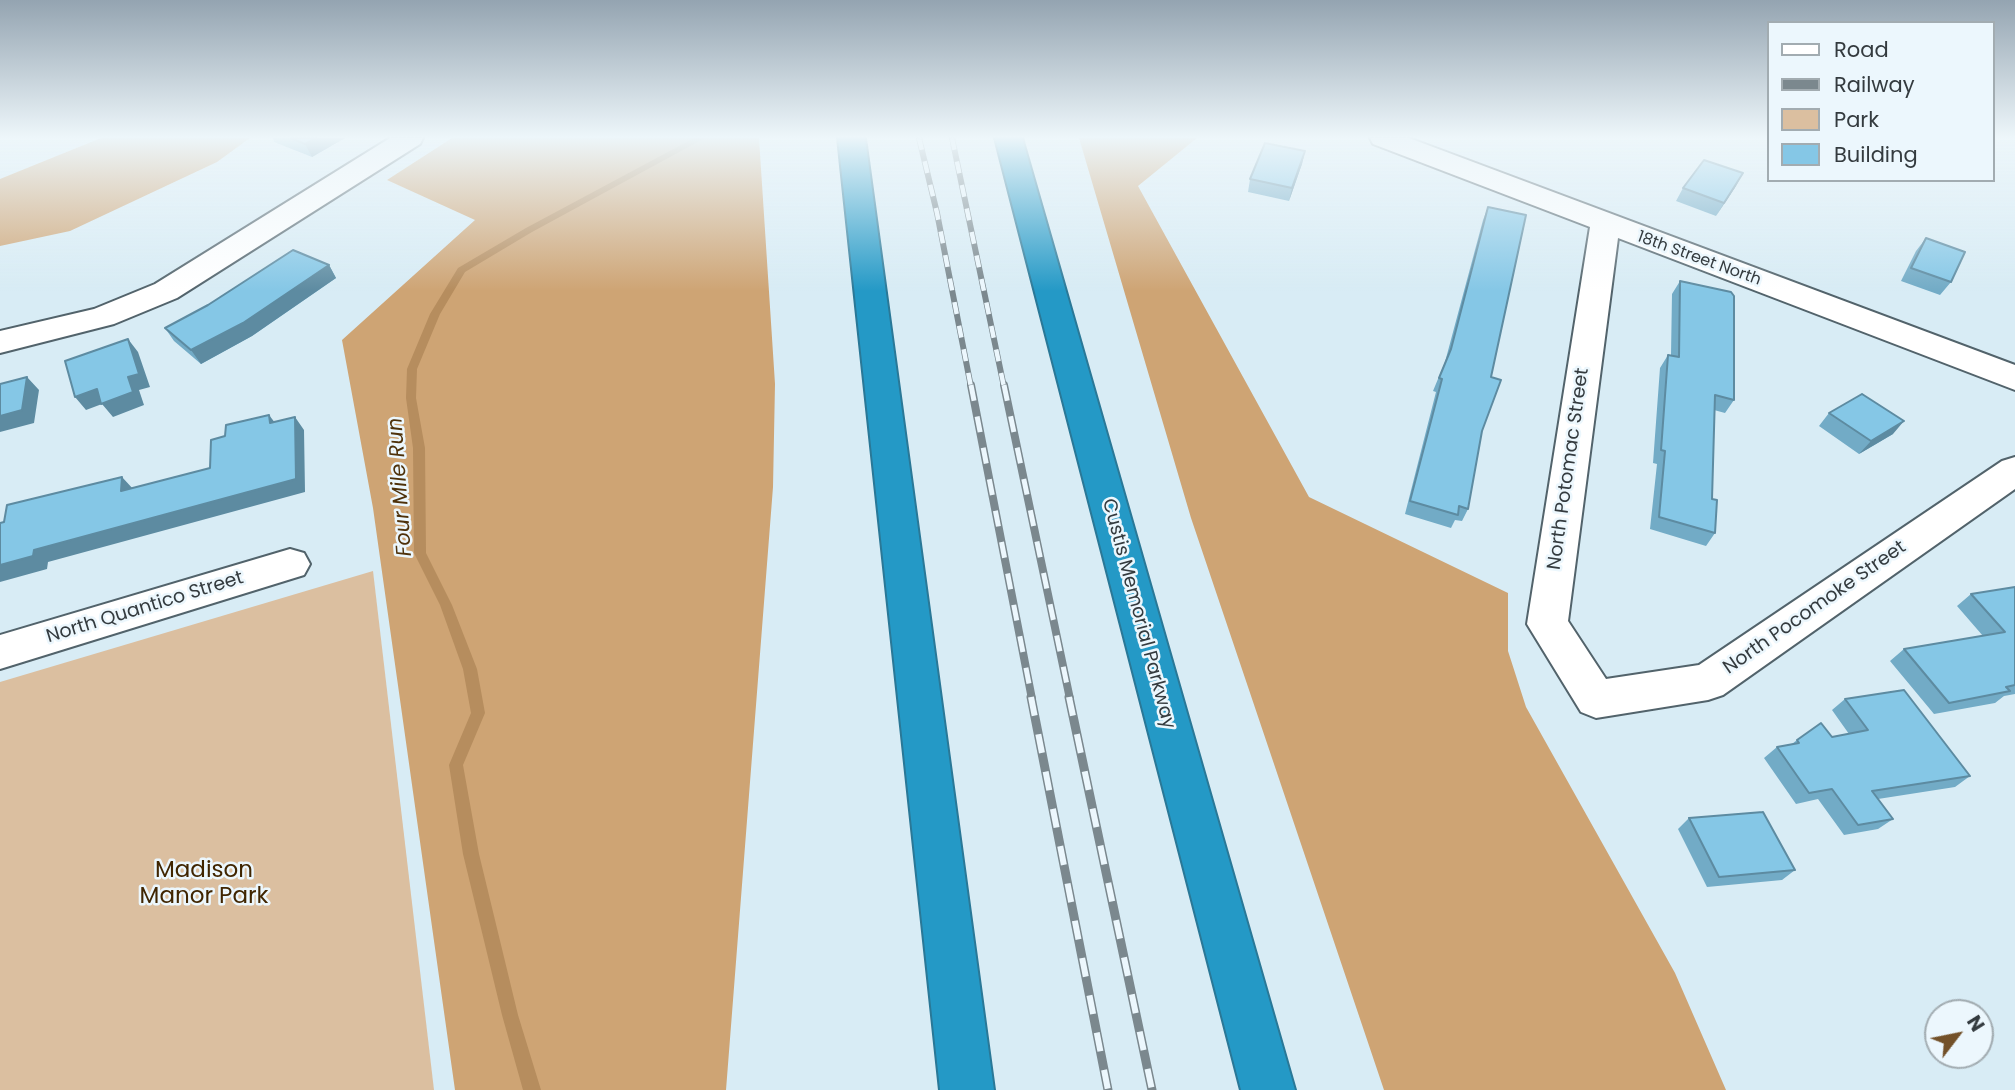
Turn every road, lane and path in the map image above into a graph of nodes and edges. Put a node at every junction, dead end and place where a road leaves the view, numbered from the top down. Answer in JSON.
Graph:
{"nodes":[{"id":1,"x":329,"y":189,"type":"edge"},
{"id":2,"x":857,"y":189,"type":"edge"},
{"id":3,"x":1023,"y":189,"type":"edge"},
{"id":4,"x":1514,"y":189,"type":"edge"},
{"id":5,"x":1605,"y":224,"type":"junction"},
{"id":6,"x":0,"y":342,"type":"edge"},
{"id":7,"x":2015,"y":377,"type":"edge"},
{"id":8,"x":2015,"y":470,"type":"edge"},
{"id":9,"x":290,"y":564,"type":"dead end"},
{"id":10,"x":0,"y":652,"type":"edge"},
{"id":11,"x":1597,"y":699,"type":"joint"},
{"id":12,"x":967,"y":1090,"type":"edge"},
{"id":13,"x":1268,"y":1090,"type":"edge"}],
"edges":[{"from":1,"to":6,"type":"street"},
{"from":2,"to":12,"type":"highway"},
{"from":3,"to":13,"type":"highway","name":"Custis Memorial Parkway"},
{"from":4,"to":5,"type":"street","name":"18th Street North"},
{"from":5,"to":7,"type":"street","name":"18th Street North"},
{"from":5,"to":11,"type":"street","name":"North Potomac Street"},
{"from":8,"to":11,"type":"street","name":"North Pocomoke Street"},
{"from":9,"to":10,"type":"street","name":"North Quantico Street"}]}
